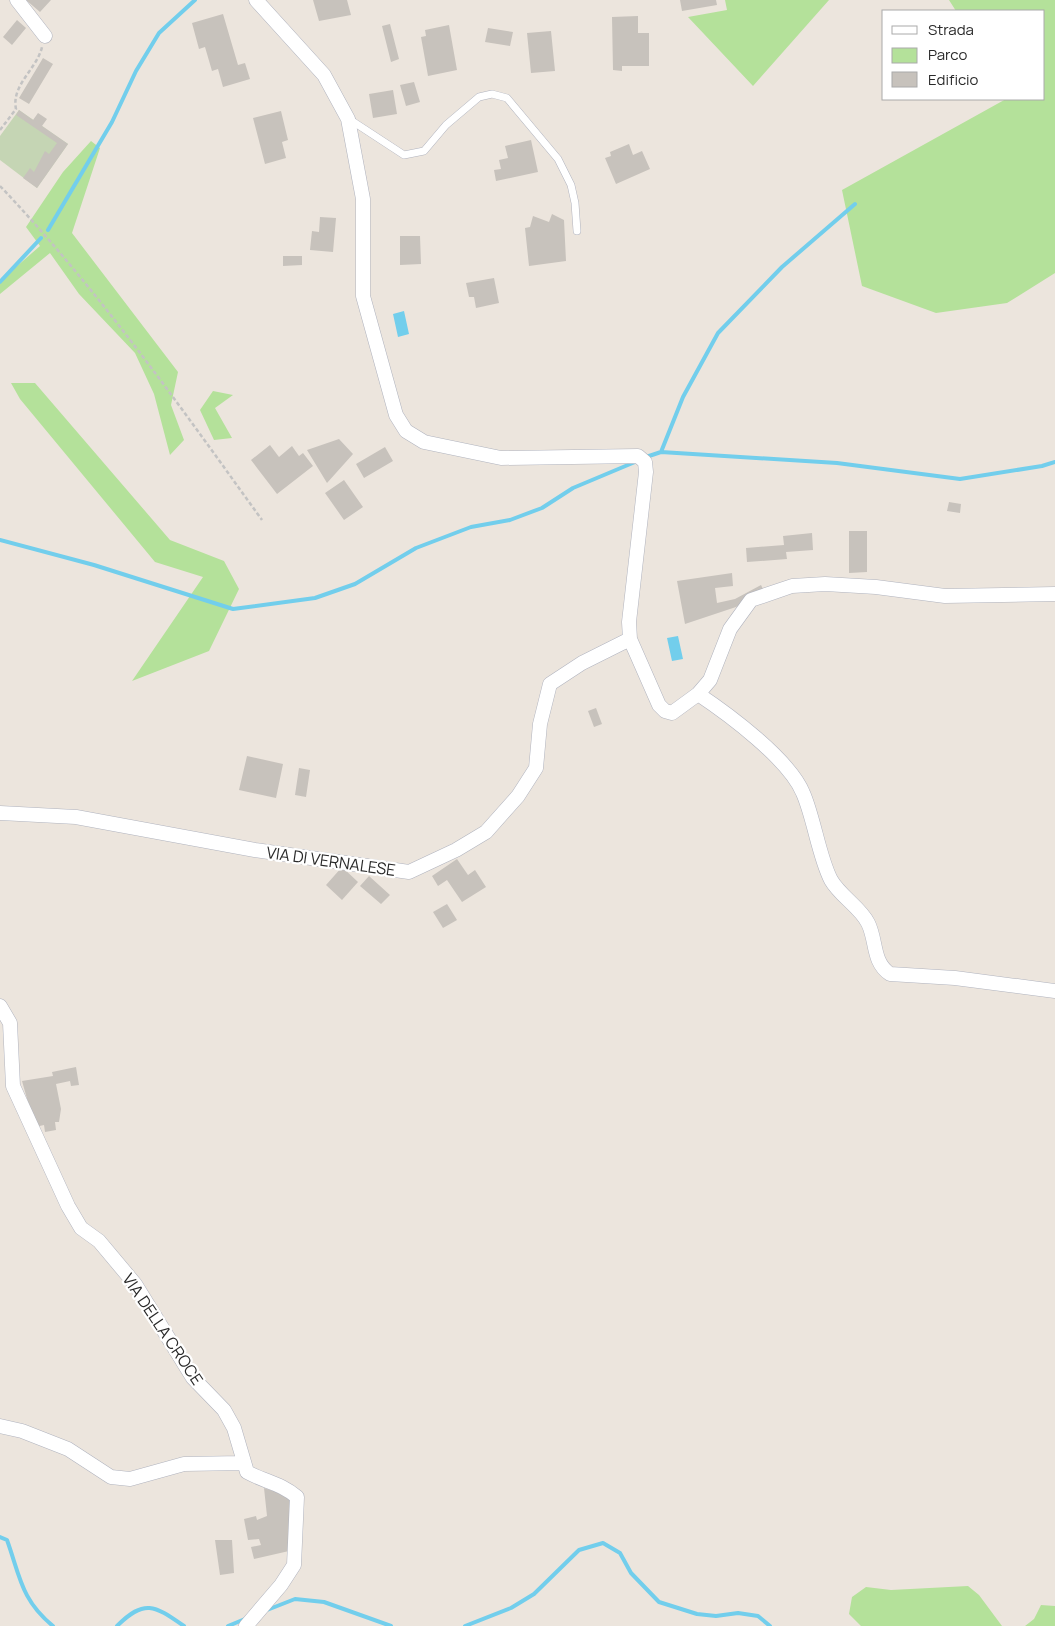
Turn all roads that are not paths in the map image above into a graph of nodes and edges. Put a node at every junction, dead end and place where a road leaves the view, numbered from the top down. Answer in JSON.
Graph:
{"nodes":[{"id":1,"x":17,"y":0,"type":"edge"},
{"id":2,"x":256,"y":0,"type":"edge"},
{"id":3,"x":45,"y":36,"type":"road end"},
{"id":4,"x":348,"y":119,"type":"junction"},
{"id":5,"x":577,"y":231,"type":"dead end"},
{"id":6,"x":1055,"y":594,"type":"edge"},
{"id":7,"x":630,"y":639,"type":"junction"},
{"id":8,"x":698,"y":694,"type":"junction"},
{"id":9,"x":0,"y":813,"type":"edge"},
{"id":10,"x":1055,"y":991,"type":"edge"},
{"id":11,"x":0,"y":1006,"type":"edge"},
{"id":12,"x":0,"y":1426,"type":"edge"},
{"id":13,"x":242,"y":1463,"type":"junction"},
{"id":14,"x":246,"y":1626,"type":"edge"}],
"edges":[{"from":1,"to":3,"type":"street"},
{"from":2,"to":4,"type":"street"},
{"from":4,"to":5,"type":"lane"},
{"from":4,"to":7,"type":"street"},
{"from":6,"to":8,"type":"street"},
{"from":7,"to":8,"type":"street"},
{"from":7,"to":9,"type":"street","name":"VIA DI VERNALESE"},
{"from":8,"to":10,"type":"street"},
{"from":11,"to":13,"type":"street","name":"VIA DELLA CROCE"},
{"from":12,"to":13,"type":"street"},
{"from":13,"to":14,"type":"street"}]}
